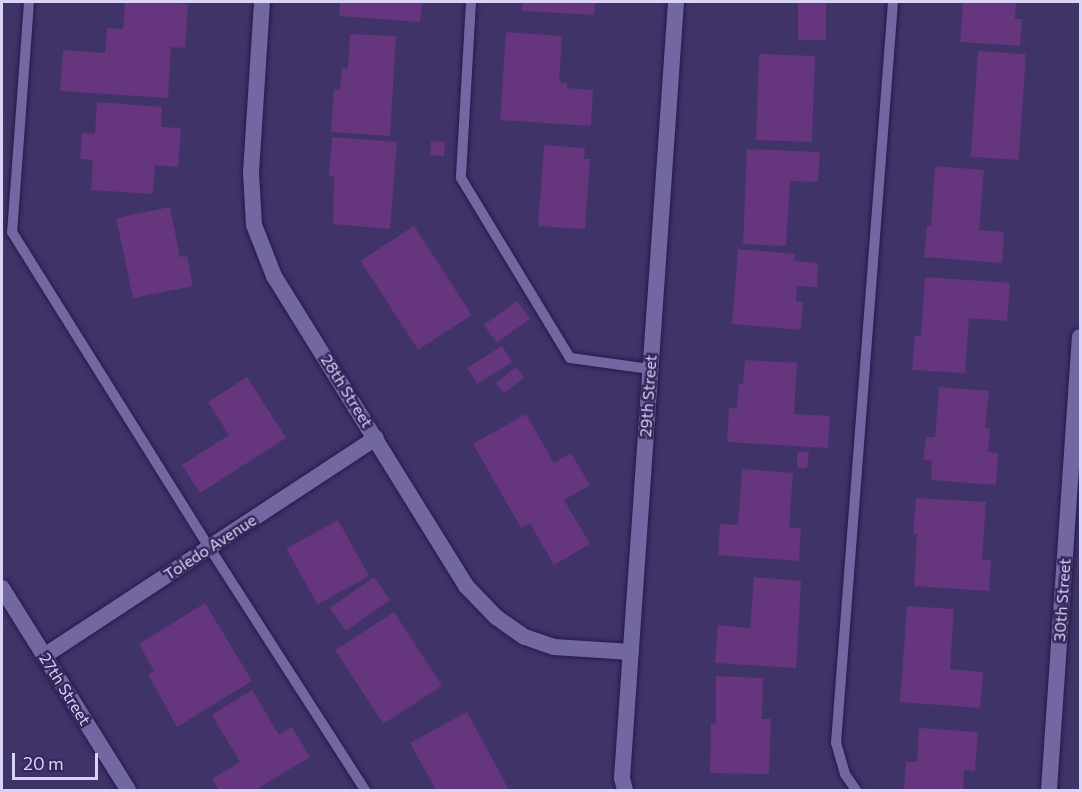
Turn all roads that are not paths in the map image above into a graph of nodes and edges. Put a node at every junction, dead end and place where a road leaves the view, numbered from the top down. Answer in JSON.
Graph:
{"nodes":[{"id":1,"x":29,"y":2,"type":"edge"},
{"id":2,"x":262,"y":2,"type":"edge"},
{"id":3,"x":471,"y":2,"type":"edge"},
{"id":4,"x":676,"y":2,"type":"edge"},
{"id":5,"x":893,"y":2,"type":"edge"},
{"id":6,"x":1080,"y":337,"type":"edge"},
{"id":7,"x":650,"y":369,"type":"junction"},
{"id":8,"x":376,"y":438,"type":"junction"},
{"id":9,"x":209,"y":548,"type":"junction"},
{"id":10,"x":2,"y":588,"type":"edge"},
{"id":11,"x":631,"y":652,"type":"junction"},
{"id":12,"x":44,"y":656,"type":"junction"},
{"id":13,"x":128,"y":790,"type":"edge"},
{"id":14,"x":364,"y":790,"type":"edge"},
{"id":15,"x":625,"y":790,"type":"edge"},
{"id":16,"x":856,"y":790,"type":"edge"},
{"id":17,"x":1049,"y":790,"type":"edge"}],
"edges":[{"from":1,"to":9,"type":"lane"},
{"from":2,"to":8,"type":"street","name":"28th Street"},
{"from":3,"to":7,"type":"lane"},
{"from":4,"to":7,"type":"street","name":"29th Street"},
{"from":5,"to":16,"type":"lane"},
{"from":6,"to":17,"type":"street","name":"30th Street"},
{"from":7,"to":11,"type":"street","name":"29th Street"},
{"from":8,"to":9,"type":"street","name":"Toledo Avenue"},
{"from":8,"to":11,"type":"street","name":"28th Street"},
{"from":9,"to":12,"type":"street","name":"Toledo Avenue"},
{"from":9,"to":14,"type":"lane"},
{"from":10,"to":12,"type":"street","name":"27th Street"},
{"from":11,"to":15,"type":"street","name":"29th Street"},
{"from":12,"to":13,"type":"street","name":"27th Street"}]}
